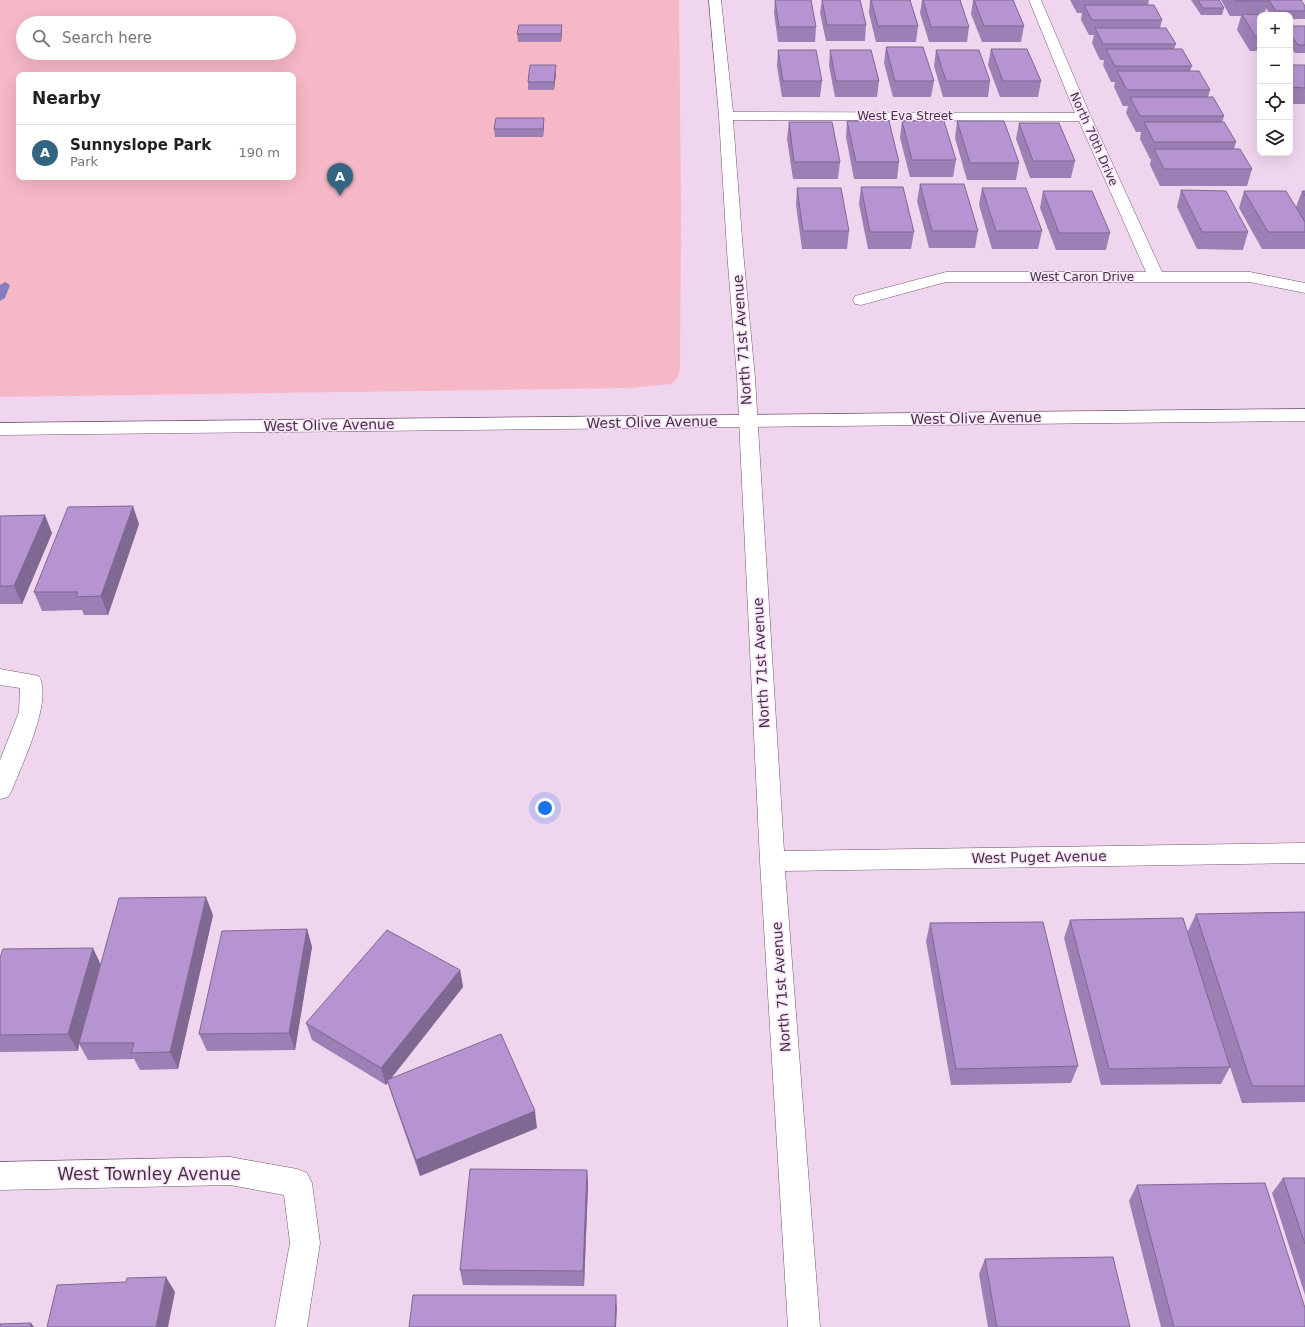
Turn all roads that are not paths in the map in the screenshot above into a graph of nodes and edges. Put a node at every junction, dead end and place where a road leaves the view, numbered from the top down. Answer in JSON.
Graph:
{"nodes":[{"id":1,"x":714,"y":0,"type":"edge"},
{"id":2,"x":1035,"y":0,"type":"edge"},
{"id":3,"x":726,"y":116,"type":"junction"},
{"id":4,"x":1084,"y":117,"type":"junction"},
{"id":5,"x":1156,"y":276,"type":"junction"},
{"id":6,"x":1305,"y":288,"type":"edge"},
{"id":7,"x":861,"y":300,"type":"dead end"},
{"id":8,"x":1305,"y":415,"type":"edge"},
{"id":9,"x":747,"y":421,"type":"junction"},
{"id":10,"x":0,"y":429,"type":"edge"},
{"id":11,"x":0,"y":677,"type":"edge"},
{"id":12,"x":0,"y":790,"type":"edge"},
{"id":13,"x":1305,"y":853,"type":"edge"},
{"id":14,"x":772,"y":861,"type":"junction"},
{"id":15,"x":0,"y":1176,"type":"edge"},
{"id":16,"x":291,"y":1327,"type":"edge"},
{"id":17,"x":804,"y":1327,"type":"edge"}],
"edges":[{"from":1,"to":3,"type":"street","name":"North 71st Avenue"},
{"from":2,"to":4,"type":"street","name":"North 70th Drive"},
{"from":3,"to":4,"type":"street","name":"West Eva Street"},
{"from":3,"to":9,"type":"street","name":"North 71st Avenue"},
{"from":4,"to":5,"type":"street","name":"North 70th Drive"},
{"from":5,"to":6,"type":"street","name":"West Caron Drive"},
{"from":5,"to":7,"type":"street","name":"West Caron Drive"},
{"from":8,"to":9,"type":"street","name":"West Olive Avenue"},
{"from":9,"to":10,"type":"street","name":"West Olive Avenue"},
{"from":9,"to":14,"type":"street","name":"North 71st Avenue"},
{"from":11,"to":12,"type":"street"},
{"from":13,"to":14,"type":"street","name":"West Puget Avenue"},
{"from":14,"to":17,"type":"street","name":"North 71st Avenue"},
{"from":15,"to":16,"type":"street","name":"West Townley Avenue"}]}
